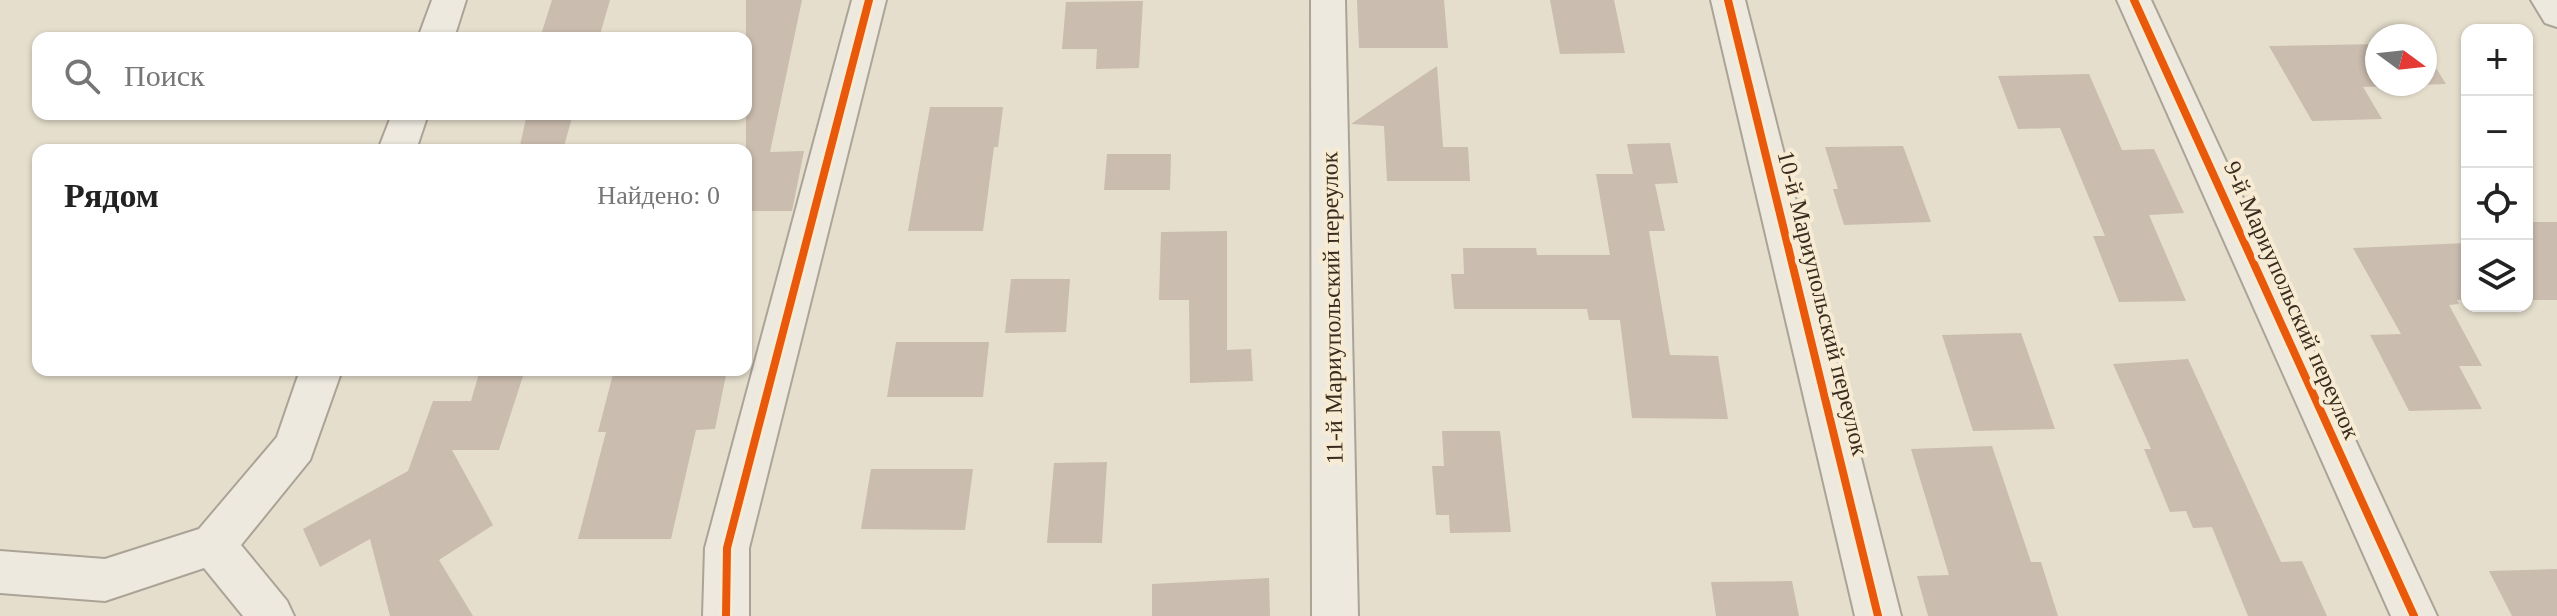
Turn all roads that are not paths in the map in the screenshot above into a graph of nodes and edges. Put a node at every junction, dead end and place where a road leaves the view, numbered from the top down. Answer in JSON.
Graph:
{"nodes":[{"id":1,"x":449,"y":0,"type":"edge"},
{"id":2,"x":869,"y":0,"type":"edge"},
{"id":3,"x":1328,"y":0,"type":"edge"},
{"id":4,"x":1728,"y":0,"type":"edge"},
{"id":5,"x":2134,"y":0,"type":"edge"},
{"id":6,"x":2548,"y":0,"type":"edge"},
{"id":7,"x":2557,"y":14,"type":"edge"},
{"id":8,"x":438,"y":32,"type":"edge"},
{"id":9,"x":408,"y":120,"type":"edge"},
{"id":10,"x":399,"y":144,"type":"edge"},
{"id":11,"x":319,"y":376,"type":"edge"},
{"id":12,"x":213,"y":545,"type":"junction"},
{"id":13,"x":0,"y":572,"type":"edge"},
{"id":14,"x":271,"y":616,"type":"edge"},
{"id":15,"x":726,"y":616,"type":"edge"},
{"id":16,"x":1335,"y":616,"type":"edge"},
{"id":17,"x":1878,"y":616,"type":"edge"},
{"id":18,"x":2414,"y":616,"type":"edge"}],
"edges":[{"from":1,"to":8,"type":"street"},
{"from":2,"to":15,"type":"street"},
{"from":3,"to":16,"type":"street","name":"11-й Мариупольский переулок"},
{"from":4,"to":17,"type":"street","name":"10-й Мариупольский переулок"},
{"from":5,"to":18,"type":"street","name":"9-й Мариупольский переулок"},
{"from":6,"to":7,"type":"street"},
{"from":9,"to":10,"type":"street"},
{"from":11,"to":12,"type":"street"},
{"from":12,"to":13,"type":"street"},
{"from":12,"to":14,"type":"street"}]}
